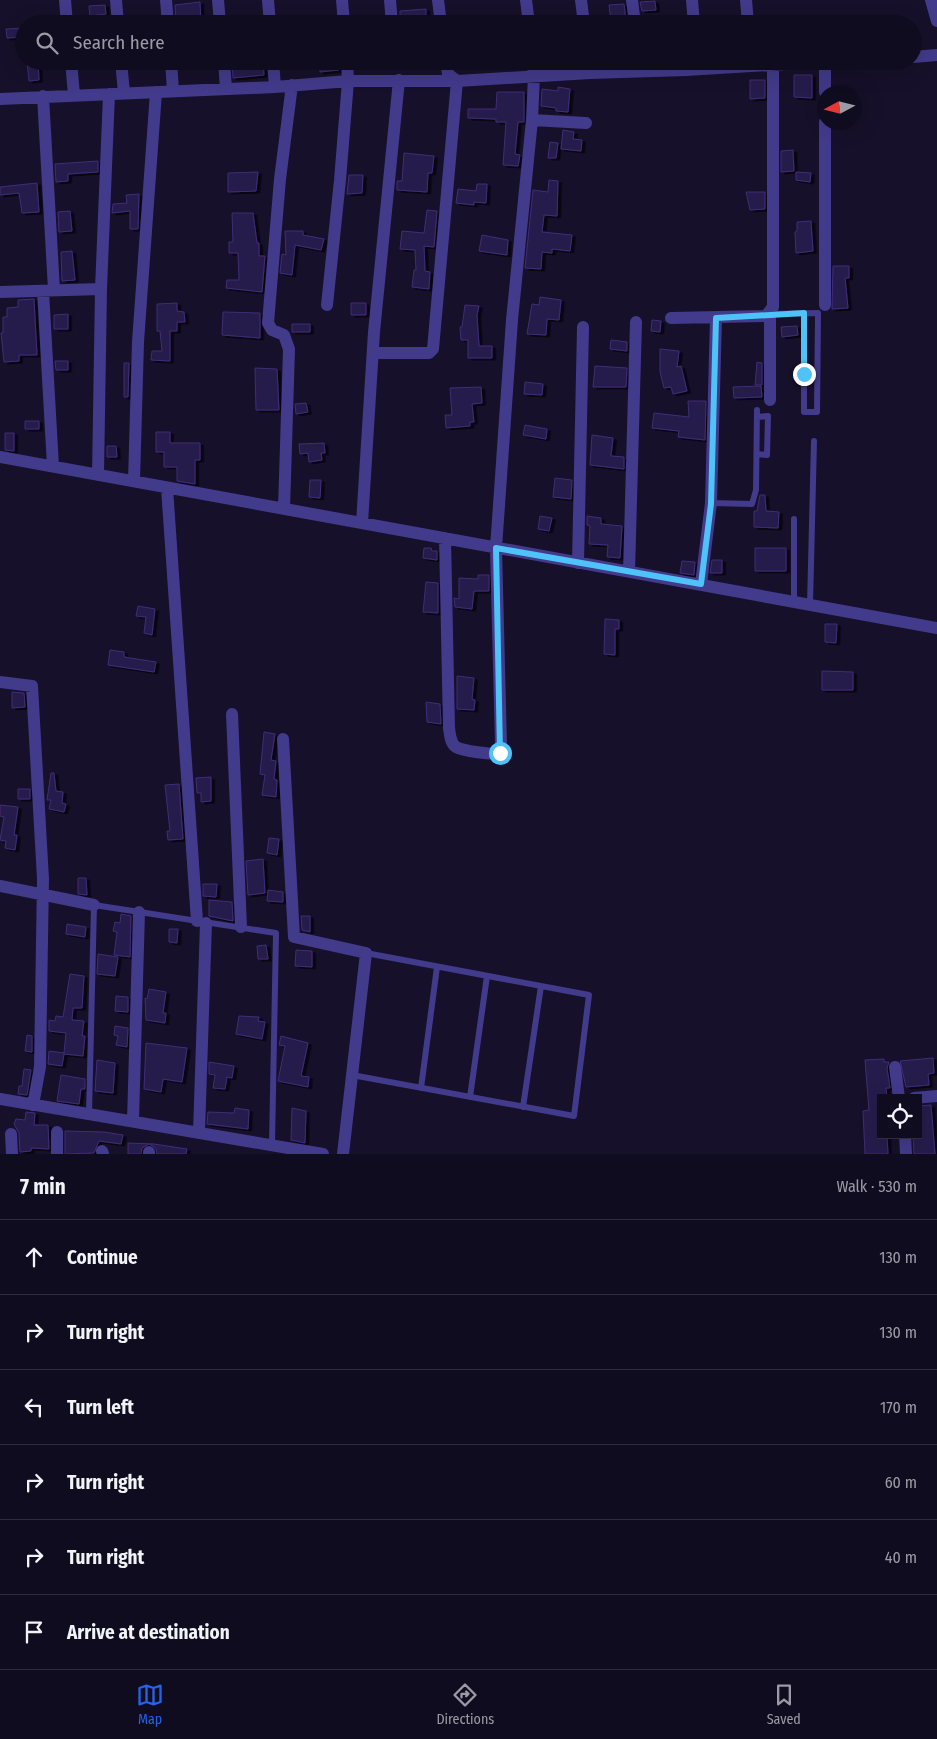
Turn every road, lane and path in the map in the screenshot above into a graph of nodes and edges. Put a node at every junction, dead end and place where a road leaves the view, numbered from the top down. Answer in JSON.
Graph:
{"nodes":[{"id":1,"x":65,"y":0,"type":"edge"},
{"id":2,"x":116,"y":0,"type":"edge"},
{"id":3,"x":166,"y":0,"type":"edge"},
{"id":4,"x":218,"y":0,"type":"edge"},
{"id":5,"x":268,"y":0,"type":"edge"},
{"id":6,"x":342,"y":0,"type":"edge"},
{"id":7,"x":390,"y":0,"type":"edge"},
{"id":8,"x":438,"y":0,"type":"edge"},
{"id":9,"x":526,"y":0,"type":"edge"},
{"id":10,"x":581,"y":0,"type":"edge"},
{"id":11,"x":632,"y":0,"type":"edge"},
{"id":12,"x":692,"y":0,"type":"edge"},
{"id":13,"x":746,"y":0,"type":"edge"},
{"id":14,"x":931,"y":0,"type":"edge"},
{"id":15,"x":66,"y":15,"type":"edge"},
{"id":16,"x":117,"y":15,"type":"edge"},
{"id":17,"x":167,"y":15,"type":"edge"},
{"id":18,"x":219,"y":15,"type":"edge"},
{"id":19,"x":269,"y":15,"type":"edge"},
{"id":20,"x":343,"y":15,"type":"edge"},
{"id":21,"x":391,"y":15,"type":"edge"},
{"id":22,"x":440,"y":15,"type":"edge"},
{"id":23,"x":527,"y":15,"type":"edge"},
{"id":24,"x":583,"y":15,"type":"edge"},
{"id":25,"x":634,"y":15,"type":"edge"},
{"id":26,"x":693,"y":15,"type":"edge"},
{"id":27,"x":747,"y":15,"type":"edge"},
{"id":28,"x":937,"y":21,"type":"edge"},
{"id":29,"x":937,"y":55,"type":"edge"},
{"id":30,"x":922,"y":56,"type":"edge"},
{"id":31,"x":72,"y":70,"type":"edge"},
{"id":32,"x":122,"y":70,"type":"edge"},
{"id":33,"x":172,"y":70,"type":"edge"},
{"id":34,"x":225,"y":70,"type":"edge"},
{"id":35,"x":274,"y":70,"type":"edge"},
{"id":36,"x":347,"y":70,"type":"edge"},
{"id":37,"x":447,"y":70,"type":"edge"},
{"id":38,"x":534,"y":70,"type":"edge"},
{"id":39,"x":569,"y":70,"type":"edge"},
{"id":40,"x":772,"y":70,"type":"edge"},
{"id":41,"x":829,"y":70,"type":"edge"},
{"id":42,"x":534,"y":75,"type":"junction"},
{"id":43,"x":399,"y":80,"type":"junction"},
{"id":44,"x":348,"y":81,"type":"junction"},
{"id":45,"x":457,"y":81,"type":"junction"},
{"id":46,"x":292,"y":85,"type":"junction"},
{"id":47,"x":826,"y":85,"type":"edge"},
{"id":48,"x":275,"y":87,"type":"junction"},
{"id":49,"x":226,"y":89,"type":"junction"},
{"id":50,"x":173,"y":91,"type":"junction"},
{"id":51,"x":156,"y":92,"type":"junction"},
{"id":52,"x":124,"y":93,"type":"junction"},
{"id":53,"x":109,"y":94,"type":"junction"},
{"id":54,"x":74,"y":95,"type":"junction"},
{"id":55,"x":43,"y":96,"type":"junction"},
{"id":56,"x":0,"y":99,"type":"edge"},
{"id":57,"x":532,"y":120,"type":"junction"},
{"id":58,"x":586,"y":123,"type":"dead end"},
{"id":59,"x":825,"y":130,"type":"edge"},
{"id":60,"x":100,"y":289,"type":"junction"},
{"id":61,"x":48,"y":291,"type":"junction"},
{"id":62,"x":0,"y":292,"type":"edge"},
{"id":63,"x":327,"y":305,"type":"dead end"},
{"id":64,"x":825,"y":305,"type":"dead end"},
{"id":65,"x":804,"y":313,"type":"junction"},
{"id":66,"x":770,"y":314,"type":"junction"},
{"id":67,"x":671,"y":318,"type":"dead end"},
{"id":68,"x":716,"y":318,"type":"junction"},
{"id":69,"x":636,"y":322,"type":"dead end"},
{"id":70,"x":583,"y":326,"type":"dead end"},
{"id":71,"x":804,"y":352,"type":"junction"},
{"id":72,"x":818,"y":352,"type":"junction"},
{"id":73,"x":372,"y":353,"type":"junction"},
{"id":74,"x":804,"y":374,"type":"junction"},
{"id":75,"x":818,"y":374,"type":"junction"},
{"id":76,"x":770,"y":400,"type":"dead end"},
{"id":77,"x":814,"y":441,"type":"dead end"},
{"id":78,"x":757,"y":454,"type":"junction"},
{"id":79,"x":0,"y":457,"type":"edge"},
{"id":80,"x":53,"y":466,"type":"junction"},
{"id":81,"x":98,"y":474,"type":"junction"},
{"id":82,"x":134,"y":481,"type":"junction"},
{"id":83,"x":168,"y":488,"type":"junction"},
{"id":84,"x":711,"y":504,"type":"junction"},
{"id":85,"x":284,"y":509,"type":"junction"},
{"id":86,"x":794,"y":519,"type":"dead end"},
{"id":87,"x":362,"y":523,"type":"junction"},
{"id":88,"x":445,"y":538,"type":"junction"},
{"id":89,"x":496,"y":548,"type":"junction"},
{"id":90,"x":578,"y":563,"type":"junction"},
{"id":91,"x":628,"y":572,"type":"junction"},
{"id":92,"x":701,"y":584,"type":"junction"},
{"id":93,"x":794,"y":602,"type":"junction"},
{"id":94,"x":810,"y":605,"type":"junction"},
{"id":95,"x":937,"y":628,"type":"edge"},
{"id":96,"x":0,"y":682,"type":"edge"},
{"id":97,"x":232,"y":714,"type":"dead end"},
{"id":98,"x":283,"y":739,"type":"dead end"},
{"id":99,"x":0,"y":886,"type":"edge"},
{"id":100,"x":42,"y":894,"type":"junction"},
{"id":101,"x":94,"y":905,"type":"junction"},
{"id":102,"x":139,"y":912,"type":"junction"},
{"id":103,"x":201,"y":922,"type":"junction"},
{"id":104,"x":241,"y":927,"type":"junction"},
{"id":105,"x":366,"y":954,"type":"junction"},
{"id":106,"x":437,"y":967,"type":"junction"},
{"id":107,"x":487,"y":976,"type":"junction"},
{"id":108,"x":541,"y":986,"type":"junction"},
{"id":109,"x":895,"y":1067,"type":"dead end"},
{"id":110,"x":352,"y":1075,"type":"junction"},
{"id":111,"x":421,"y":1088,"type":"junction"},
{"id":112,"x":898,"y":1094,"type":"edge"},
{"id":113,"x":937,"y":1096,"type":"edge"},
{"id":114,"x":470,"y":1097,"type":"junction"},
{"id":115,"x":922,"y":1097,"type":"edge"},
{"id":116,"x":0,"y":1099,"type":"edge"},
{"id":117,"x":33,"y":1104,"type":"junction"},
{"id":118,"x":524,"y":1107,"type":"junction"},
{"id":119,"x":89,"y":1114,"type":"junction"},
{"id":120,"x":134,"y":1121,"type":"junction"},
{"id":121,"x":57,"y":1132,"type":"dead end"},
{"id":122,"x":199,"y":1132,"type":"junction"},
{"id":123,"x":11,"y":1134,"type":"dead end"},
{"id":124,"x":905,"y":1139,"type":"edge"},
{"id":125,"x":272,"y":1144,"type":"junction"},
{"id":126,"x":255,"y":1148,"type":"edge"},
{"id":127,"x":12,"y":1154,"type":"edge"},
{"id":128,"x":57,"y":1154,"type":"edge"},
{"id":129,"x":323,"y":1154,"type":"edge"},
{"id":130,"x":343,"y":1154,"type":"edge"},
{"id":131,"x":906,"y":1154,"type":"edge"}],
"edges":[{"from":1,"to":15,"type":"street"},
{"from":2,"to":16,"type":"street"},
{"from":3,"to":17,"type":"street"},
{"from":4,"to":18,"type":"street"},
{"from":5,"to":19,"type":"street"},
{"from":6,"to":20,"type":"street"},
{"from":7,"to":21,"type":"street"},
{"from":8,"to":22,"type":"street"},
{"from":9,"to":23,"type":"street"},
{"from":10,"to":24,"type":"street"},
{"from":11,"to":25,"type":"street"},
{"from":12,"to":26,"type":"street"},
{"from":13,"to":27,"type":"street"},
{"from":14,"to":28,"type":"street"},
{"from":29,"to":30,"type":"street"},
{"from":31,"to":54,"type":"street"},
{"from":32,"to":52,"type":"street"},
{"from":33,"to":50,"type":"street"},
{"from":34,"to":49,"type":"street"},
{"from":35,"to":48,"type":"street"},
{"from":36,"to":44,"type":"street"},
{"from":37,"to":45,"type":"street"},
{"from":38,"to":42,"type":"street"},
{"from":39,"to":42,"type":"street"},
{"from":40,"to":66,"type":"street"},
{"from":41,"to":47,"type":"street"},
{"from":42,"to":45,"type":"street"},
{"from":42,"to":57,"type":"street"},
{"from":43,"to":44,"type":"street"},
{"from":43,"to":45,"type":"street"},
{"from":43,"to":73,"type":"street"},
{"from":44,"to":46,"type":"street"},
{"from":44,"to":63,"type":"street"},
{"from":45,"to":73,"type":"street"},
{"from":46,"to":48,"type":"street"},
{"from":46,"to":85,"type":"street"},
{"from":48,"to":49,"type":"street"},
{"from":49,"to":50,"type":"street"},
{"from":50,"to":51,"type":"street"},
{"from":51,"to":52,"type":"street"},
{"from":51,"to":82,"type":"street"},
{"from":52,"to":53,"type":"street"},
{"from":53,"to":54,"type":"street"},
{"from":53,"to":60,"type":"street"},
{"from":54,"to":55,"type":"street"},
{"from":55,"to":56,"type":"street"},
{"from":55,"to":61,"type":"street"},
{"from":57,"to":58,"type":"street"},
{"from":57,"to":89,"type":"street"},
{"from":59,"to":64,"type":"street"},
{"from":60,"to":61,"type":"street"},
{"from":60,"to":81,"type":"street"},
{"from":61,"to":62,"type":"street"},
{"from":61,"to":80,"type":"street"},
{"from":65,"to":66,"type":"lane"},
{"from":65,"to":71,"type":"lane"},
{"from":65,"to":72,"type":"lane"},
{"from":66,"to":68,"type":"street"},
{"from":66,"to":76,"type":"street"},
{"from":67,"to":68,"type":"street"},
{"from":68,"to":84,"type":"street"},
{"from":69,"to":91,"type":"street"},
{"from":70,"to":90,"type":"street"},
{"from":71,"to":72,"type":"lane"},
{"from":71,"to":74,"type":"lane"},
{"from":72,"to":75,"type":"lane"},
{"from":73,"to":87,"type":"street"},
{"from":74,"to":75,"type":"lane"},
{"from":74,"to":75,"type":"lane"},
{"from":77,"to":94,"type":"lane"},
{"from":78,"to":78,"type":"lane"},
{"from":78,"to":84,"type":"lane"},
{"from":79,"to":80,"type":"street"},
{"from":80,"to":81,"type":"street"},
{"from":81,"to":82,"type":"street"},
{"from":82,"to":83,"type":"street"},
{"from":83,"to":85,"type":"street"},
{"from":83,"to":103,"type":"street"},
{"from":84,"to":92,"type":"street"},
{"from":85,"to":87,"type":"street"},
{"from":86,"to":93,"type":"lane"},
{"from":87,"to":88,"type":"street"},
{"from":88,"to":89,"type":"street"},
{"from":88,"to":89,"type":"street"},
{"from":89,"to":90,"type":"street"},
{"from":90,"to":91,"type":"street"},
{"from":91,"to":92,"type":"street"},
{"from":92,"to":93,"type":"street"},
{"from":93,"to":94,"type":"street"},
{"from":94,"to":95,"type":"street"},
{"from":96,"to":100,"type":"street"},
{"from":97,"to":104,"type":"street"},
{"from":98,"to":105,"type":"street"},
{"from":99,"to":100,"type":"street"},
{"from":100,"to":101,"type":"street"},
{"from":100,"to":117,"type":"street"},
{"from":101,"to":102,"type":"lane"},
{"from":101,"to":119,"type":"lane"},
{"from":102,"to":103,"type":"lane"},
{"from":102,"to":120,"type":"street"},
{"from":103,"to":104,"type":"lane"},
{"from":103,"to":122,"type":"street"},
{"from":104,"to":125,"type":"lane"},
{"from":105,"to":106,"type":"lane"},
{"from":105,"to":110,"type":"street"},
{"from":106,"to":107,"type":"lane"},
{"from":106,"to":111,"type":"lane"},
{"from":107,"to":108,"type":"lane"},
{"from":107,"to":114,"type":"lane"},
{"from":108,"to":118,"type":"lane"},
{"from":108,"to":118,"type":"lane"},
{"from":109,"to":112,"type":"street"},
{"from":110,"to":111,"type":"lane"},
{"from":110,"to":130,"type":"street"},
{"from":111,"to":114,"type":"lane"},
{"from":113,"to":115,"type":"street"},
{"from":114,"to":118,"type":"lane"},
{"from":116,"to":117,"type":"street"},
{"from":117,"to":119,"type":"street"},
{"from":119,"to":120,"type":"street"},
{"from":120,"to":122,"type":"street"},
{"from":121,"to":128,"type":"street"},
{"from":122,"to":126,"type":"street"},
{"from":123,"to":127,"type":"street"},
{"from":124,"to":131,"type":"street"},
{"from":125,"to":126,"type":"street"},
{"from":125,"to":129,"type":"street"}]}
